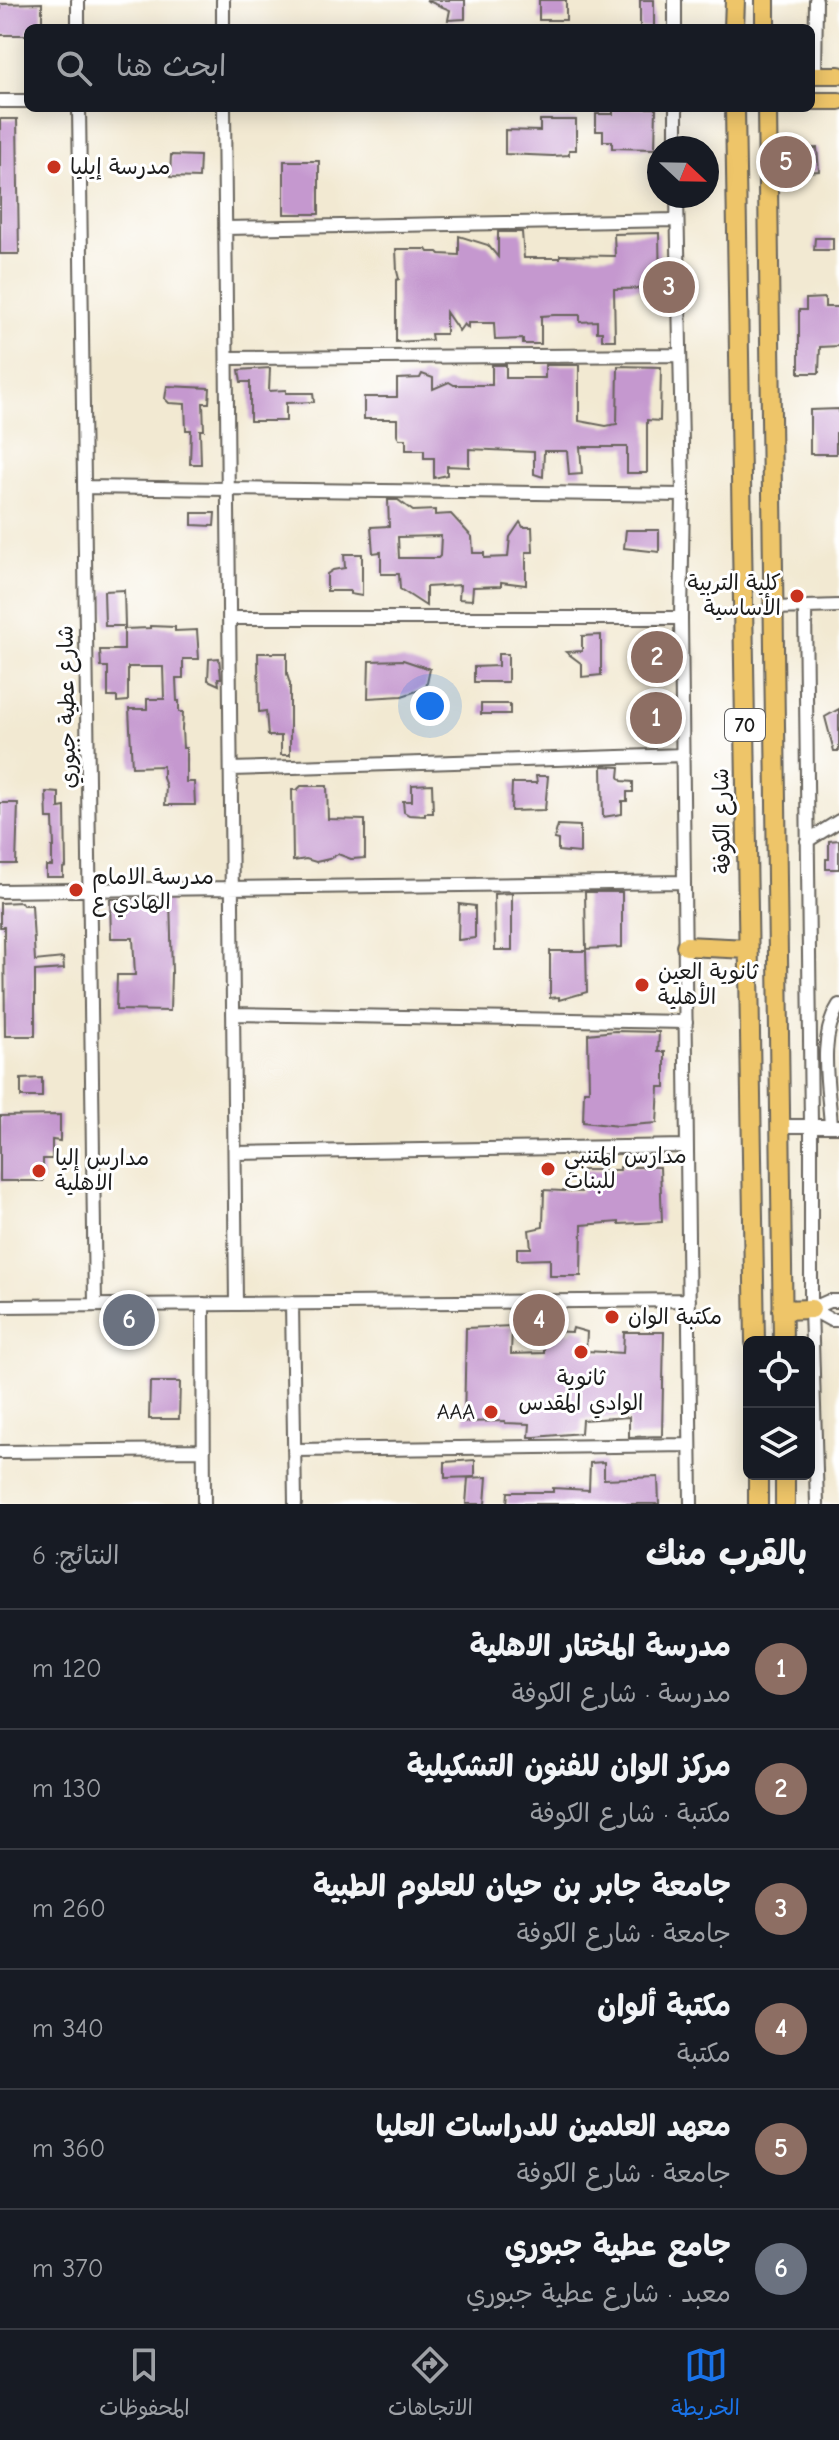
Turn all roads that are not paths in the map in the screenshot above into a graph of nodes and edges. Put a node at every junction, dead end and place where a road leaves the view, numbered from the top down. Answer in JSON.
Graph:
{"nodes":[{"id":1,"x":78,"y":0,"type":"edge"},
{"id":2,"x":223,"y":0,"type":"edge"},
{"id":3,"x":675,"y":0,"type":"edge"},
{"id":4,"x":735,"y":0,"type":"edge"},
{"id":5,"x":765,"y":0,"type":"edge"},
{"id":6,"x":816,"y":0,"type":"edge"},
{"id":7,"x":78,"y":24,"type":"edge"},
{"id":8,"x":223,"y":24,"type":"edge"},
{"id":9,"x":675,"y":24,"type":"edge"},
{"id":10,"x":734,"y":24,"type":"edge"},
{"id":11,"x":765,"y":24,"type":"edge"},
{"id":12,"x":815,"y":25,"type":"edge"},
{"id":13,"x":839,"y":75,"type":"edge"},
{"id":14,"x":815,"y":76,"type":"edge"},
{"id":15,"x":0,"y":101,"type":"edge"},
{"id":16,"x":24,"y":101,"type":"edge"},
{"id":17,"x":815,"y":101,"type":"edge"},
{"id":18,"x":839,"y":101,"type":"edge"},
{"id":19,"x":79,"y":112,"type":"edge"},
{"id":20,"x":224,"y":112,"type":"edge"},
{"id":21,"x":676,"y":112,"type":"edge"},
{"id":22,"x":735,"y":112,"type":"edge"},
{"id":23,"x":769,"y":114,"type":"edge"},
{"id":24,"x":736,"y":132,"type":"junction"},
{"id":25,"x":676,"y":136,"type":"edge"},
{"id":26,"x":677,"y":208,"type":"edge"},
{"id":27,"x":677,"y":220,"type":"junction"},
{"id":28,"x":225,"y":228,"type":"junction"},
{"id":29,"x":679,"y":355,"type":"junction"},
{"id":30,"x":227,"y":358,"type":"junction"},
{"id":31,"x":84,"y":487,"type":"junction"},
{"id":32,"x":228,"y":487,"type":"junction"},
{"id":33,"x":683,"y":495,"type":"junction"},
{"id":34,"x":839,"y":606,"type":"edge"},
{"id":35,"x":805,"y":607,"type":"junction"},
{"id":36,"x":774,"y":608,"type":"junction"},
{"id":37,"x":229,"y":618,"type":"junction"},
{"id":38,"x":681,"y":618,"type":"junction"},
{"id":39,"x":683,"y":755,"type":"junction"},
{"id":40,"x":231,"y":769,"type":"junction"},
{"id":41,"x":839,"y":821,"type":"edge"},
{"id":42,"x":807,"y":841,"type":"junction"},
{"id":43,"x":684,"y":882,"type":"junction"},
{"id":44,"x":232,"y":887,"type":"junction"},
{"id":45,"x":89,"y":890,"type":"junction"},
{"id":46,"x":0,"y":891,"type":"edge"},
{"id":47,"x":686,"y":946,"type":"junction"},
{"id":48,"x":748,"y":949,"type":"junction"},
{"id":49,"x":839,"y":1005,"type":"edge"},
{"id":50,"x":233,"y":1014,"type":"junction"},
{"id":51,"x":686,"y":1022,"type":"junction"},
{"id":52,"x":778,"y":1126,"type":"junction"},
{"id":53,"x":811,"y":1126,"type":"junction"},
{"id":54,"x":835,"y":1126,"type":"edge"},
{"id":55,"x":687,"y":1146,"type":"junction"},
{"id":56,"x":235,"y":1153,"type":"junction"},
{"id":57,"x":689,"y":1300,"type":"junction"},
{"id":58,"x":839,"y":1301,"type":"edge"},
{"id":59,"x":292,"y":1303,"type":"junction"},
{"id":60,"x":203,"y":1304,"type":"junction"},
{"id":61,"x":236,"y":1304,"type":"junction"},
{"id":62,"x":95,"y":1305,"type":"junction"},
{"id":63,"x":0,"y":1306,"type":"edge"},
{"id":64,"x":811,"y":1309,"type":"junction"},
{"id":65,"x":782,"y":1310,"type":"junction"},
{"id":66,"x":839,"y":1320,"type":"edge"},
{"id":67,"x":755,"y":1336,"type":"edge"},
{"id":68,"x":783,"y":1336,"type":"edge"},
{"id":69,"x":690,"y":1445,"type":"junction"},
{"id":70,"x":204,"y":1450,"type":"junction"},
{"id":71,"x":294,"y":1450,"type":"junction"},
{"id":72,"x":0,"y":1452,"type":"edge"},
{"id":73,"x":758,"y":1480,"type":"edge"},
{"id":74,"x":785,"y":1480,"type":"edge"},
{"id":75,"x":204,"y":1504,"type":"edge"},
{"id":76,"x":295,"y":1504,"type":"edge"},
{"id":77,"x":691,"y":1504,"type":"edge"},
{"id":78,"x":758,"y":1504,"type":"edge"},
{"id":79,"x":785,"y":1504,"type":"edge"},
{"id":80,"x":817,"y":1504,"type":"edge"}],
"edges":[{"from":1,"to":7,"type":"street"},
{"from":2,"to":8,"type":"street"},
{"from":3,"to":9,"type":"street"},
{"from":4,"to":10,"type":"highway"},
{"from":5,"to":11,"type":"highway"},
{"from":6,"to":12,"type":"street"},
{"from":13,"to":14,"type":"main road"},
{"from":15,"to":16,"type":"street"},
{"from":17,"to":18,"type":"main road"},
{"from":19,"to":31,"type":"street","name":"شارع عطية جبوري"},
{"from":20,"to":28,"type":"street"},
{"from":21,"to":25,"type":"street"},
{"from":22,"to":24,"type":"highway","name":"شارع الكوفة","number":"70"},
{"from":23,"to":24,"type":"highway"},
{"from":23,"to":36,"type":"highway","number":"70"},
{"from":24,"to":48,"type":"highway","name":"شارع الكوفة","number":"70"},
{"from":26,"to":27,"type":"street"},
{"from":27,"to":28,"type":"street"},
{"from":27,"to":29,"type":"street"},
{"from":28,"to":30,"type":"street"},
{"from":29,"to":30,"type":"street"},
{"from":29,"to":33,"type":"street"},
{"from":30,"to":32,"type":"street"},
{"from":31,"to":32,"type":"street"},
{"from":31,"to":45,"type":"street","name":"شارع عطية جبوري"},
{"from":32,"to":33,"type":"street"},
{"from":32,"to":37,"type":"street"},
{"from":33,"to":38,"type":"street"},
{"from":34,"to":35,"type":"street"},
{"from":35,"to":36,"type":"street"},
{"from":35,"to":42,"type":"street"},
{"from":36,"to":52,"type":"highway","number":"70"},
{"from":37,"to":38,"type":"street"},
{"from":37,"to":40,"type":"street"},
{"from":38,"to":39,"type":"street"},
{"from":39,"to":40,"type":"street"},
{"from":39,"to":43,"type":"street"},
{"from":40,"to":44,"type":"street"},
{"from":41,"to":42,"type":"street"},
{"from":42,"to":53,"type":"street"},
{"from":43,"to":44,"type":"street"},
{"from":43,"to":47,"type":"street"},
{"from":44,"to":45,"type":"street"},
{"from":44,"to":50,"type":"street"},
{"from":45,"to":46,"type":"street"},
{"from":45,"to":62,"type":"street","name":"شارع عطية جبوري"},
{"from":47,"to":48,"type":"highway"},
{"from":47,"to":51,"type":"street"},
{"from":48,"to":67,"type":"highway","name":"شارع الكوفة","number":"70"},
{"from":49,"to":54,"type":"street"},
{"from":50,"to":51,"type":"street"},
{"from":50,"to":56,"type":"street"},
{"from":51,"to":55,"type":"street"},
{"from":52,"to":53,"type":"street"},
{"from":52,"to":65,"type":"highway","number":"70"},
{"from":53,"to":54,"type":"street"},
{"from":53,"to":64,"type":"street"},
{"from":55,"to":56,"type":"street"},
{"from":55,"to":57,"type":"street"},
{"from":56,"to":61,"type":"street"},
{"from":57,"to":59,"type":"street"},
{"from":57,"to":69,"type":"street"},
{"from":58,"to":64,"type":"street"},
{"from":59,"to":61,"type":"street"},
{"from":59,"to":71,"type":"street"},
{"from":60,"to":61,"type":"street"},
{"from":60,"to":62,"type":"street"},
{"from":60,"to":70,"type":"street"},
{"from":62,"to":63,"type":"street"},
{"from":64,"to":65,"type":"highway"},
{"from":64,"to":66,"type":"street"},
{"from":64,"to":80,"type":"street"},
{"from":65,"to":68,"type":"highway","number":"70"},
{"from":69,"to":71,"type":"street"},
{"from":69,"to":77,"type":"street"},
{"from":70,"to":72,"type":"street"},
{"from":70,"to":75,"type":"street"},
{"from":71,"to":76,"type":"street"},
{"from":73,"to":78,"type":"highway"},
{"from":74,"to":79,"type":"highway"}]}
